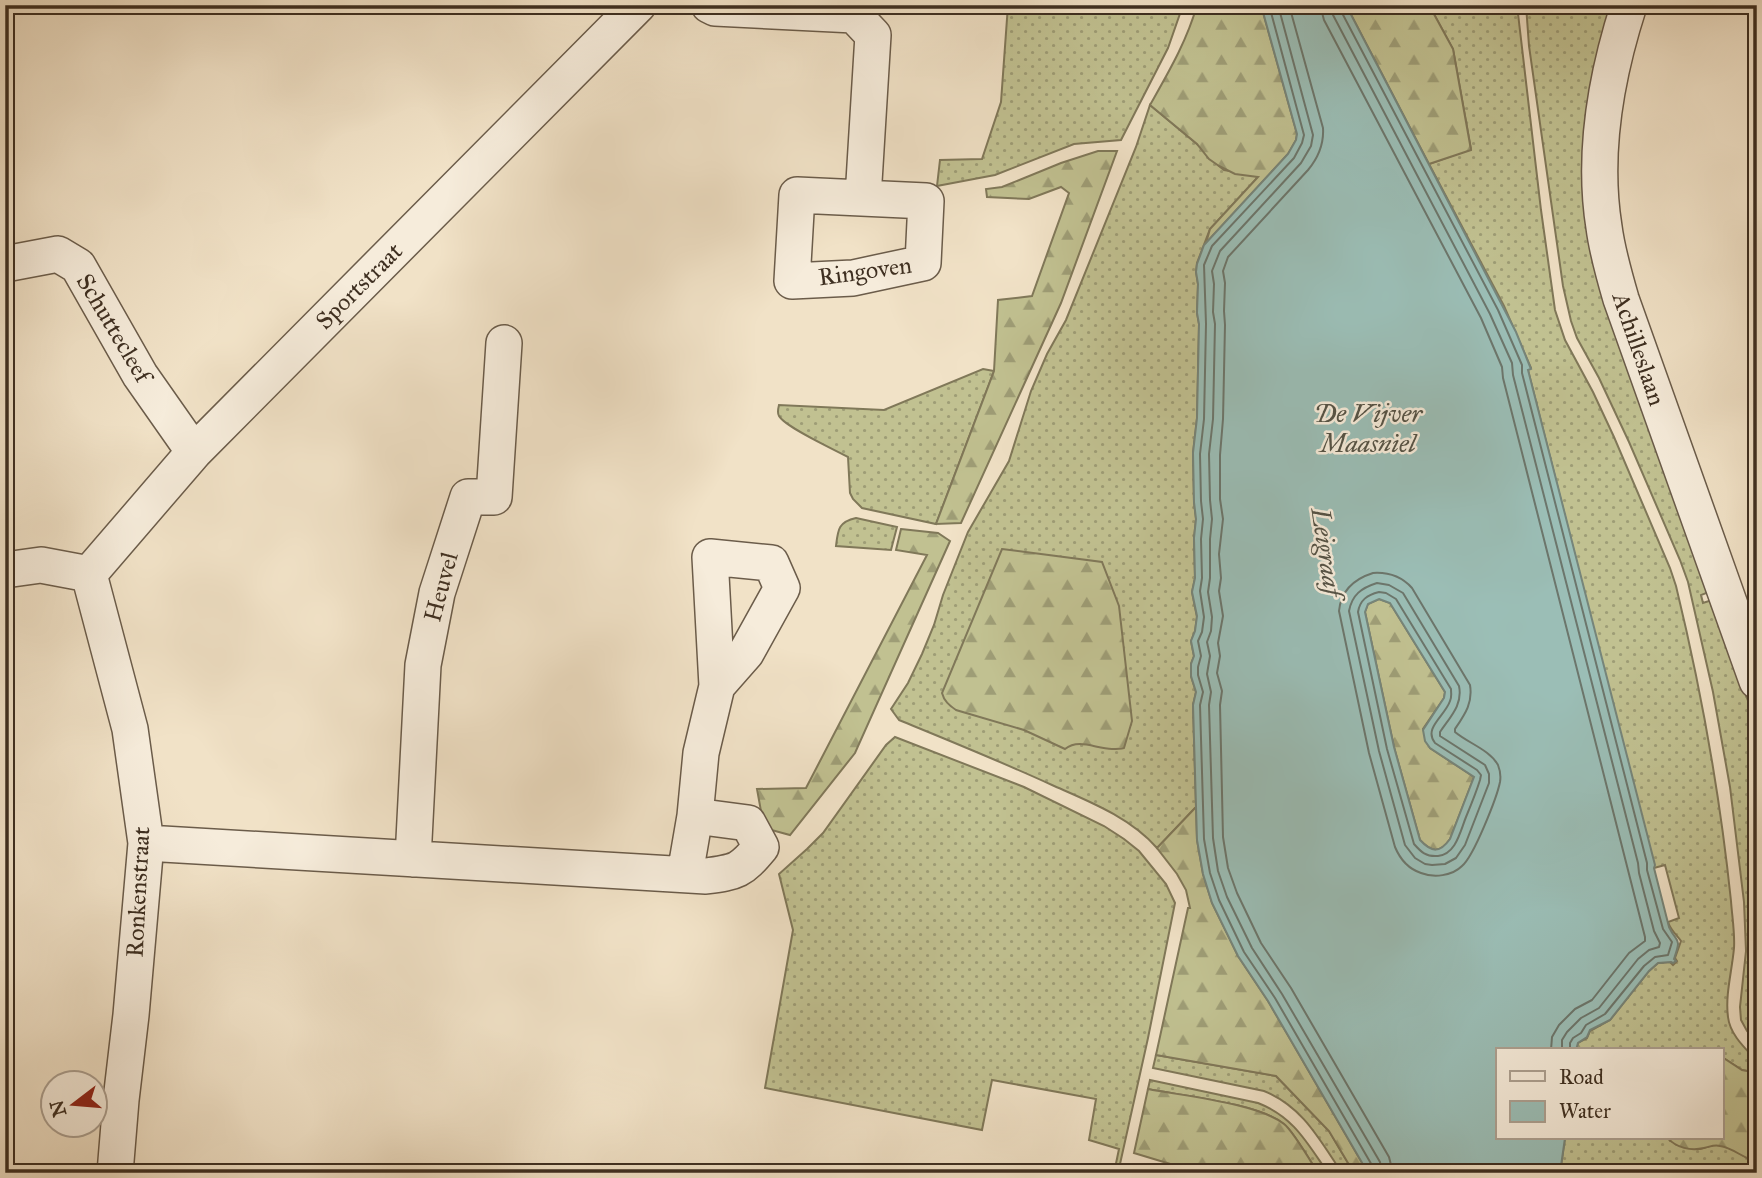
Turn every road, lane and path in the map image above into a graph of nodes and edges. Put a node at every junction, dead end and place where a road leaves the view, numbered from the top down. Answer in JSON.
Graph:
{"nodes":[{"id":1,"x":638,"y":5,"type":"edge"},
{"id":2,"x":709,"y":5,"type":"edge"},
{"id":3,"x":1629,"y":5,"type":"edge"},
{"id":4,"x":863,"y":198,"type":"dead end"},
{"id":5,"x":5,"y":264,"type":"edge"},
{"id":6,"x":504,"y":343,"type":"dead end"},
{"id":7,"x":194,"y":452,"type":"junction"},
{"id":8,"x":5,"y":570,"type":"edge"},
{"id":9,"x":89,"y":574,"type":"junction"},
{"id":10,"x":1757,"y":681,"type":"edge"},
{"id":11,"x":718,"y":686,"type":"dead end"},
{"id":12,"x":695,"y":816,"type":"junction"},
{"id":13,"x":146,"y":843,"type":"junction"},
{"id":14,"x":413,"y":859,"type":"junction"},
{"id":15,"x":685,"y":874,"type":"junction"},
{"id":16,"x":116,"y":1173,"type":"edge"}],
"edges":[{"from":1,"to":7,"type":"street","name":"Sportstraat"},
{"from":2,"to":4,"type":"street"},
{"from":3,"to":10,"type":"street","name":"Achilleslaan"},
{"from":5,"to":7,"type":"street","name":"Schuttecleef"},
{"from":6,"to":14,"type":"street","name":"Heuvel"},
{"from":7,"to":9,"type":"street","name":"Sportstraat"},
{"from":8,"to":9,"type":"street"},
{"from":9,"to":13,"type":"street","name":"Ronkenstraat"},
{"from":11,"to":12,"type":"street"},
{"from":12,"to":15,"type":"street"},
{"from":12,"to":15,"type":"street"},
{"from":13,"to":14,"type":"street"},
{"from":13,"to":16,"type":"street","name":"Ronkenstraat"},
{"from":14,"to":15,"type":"street"}]}
